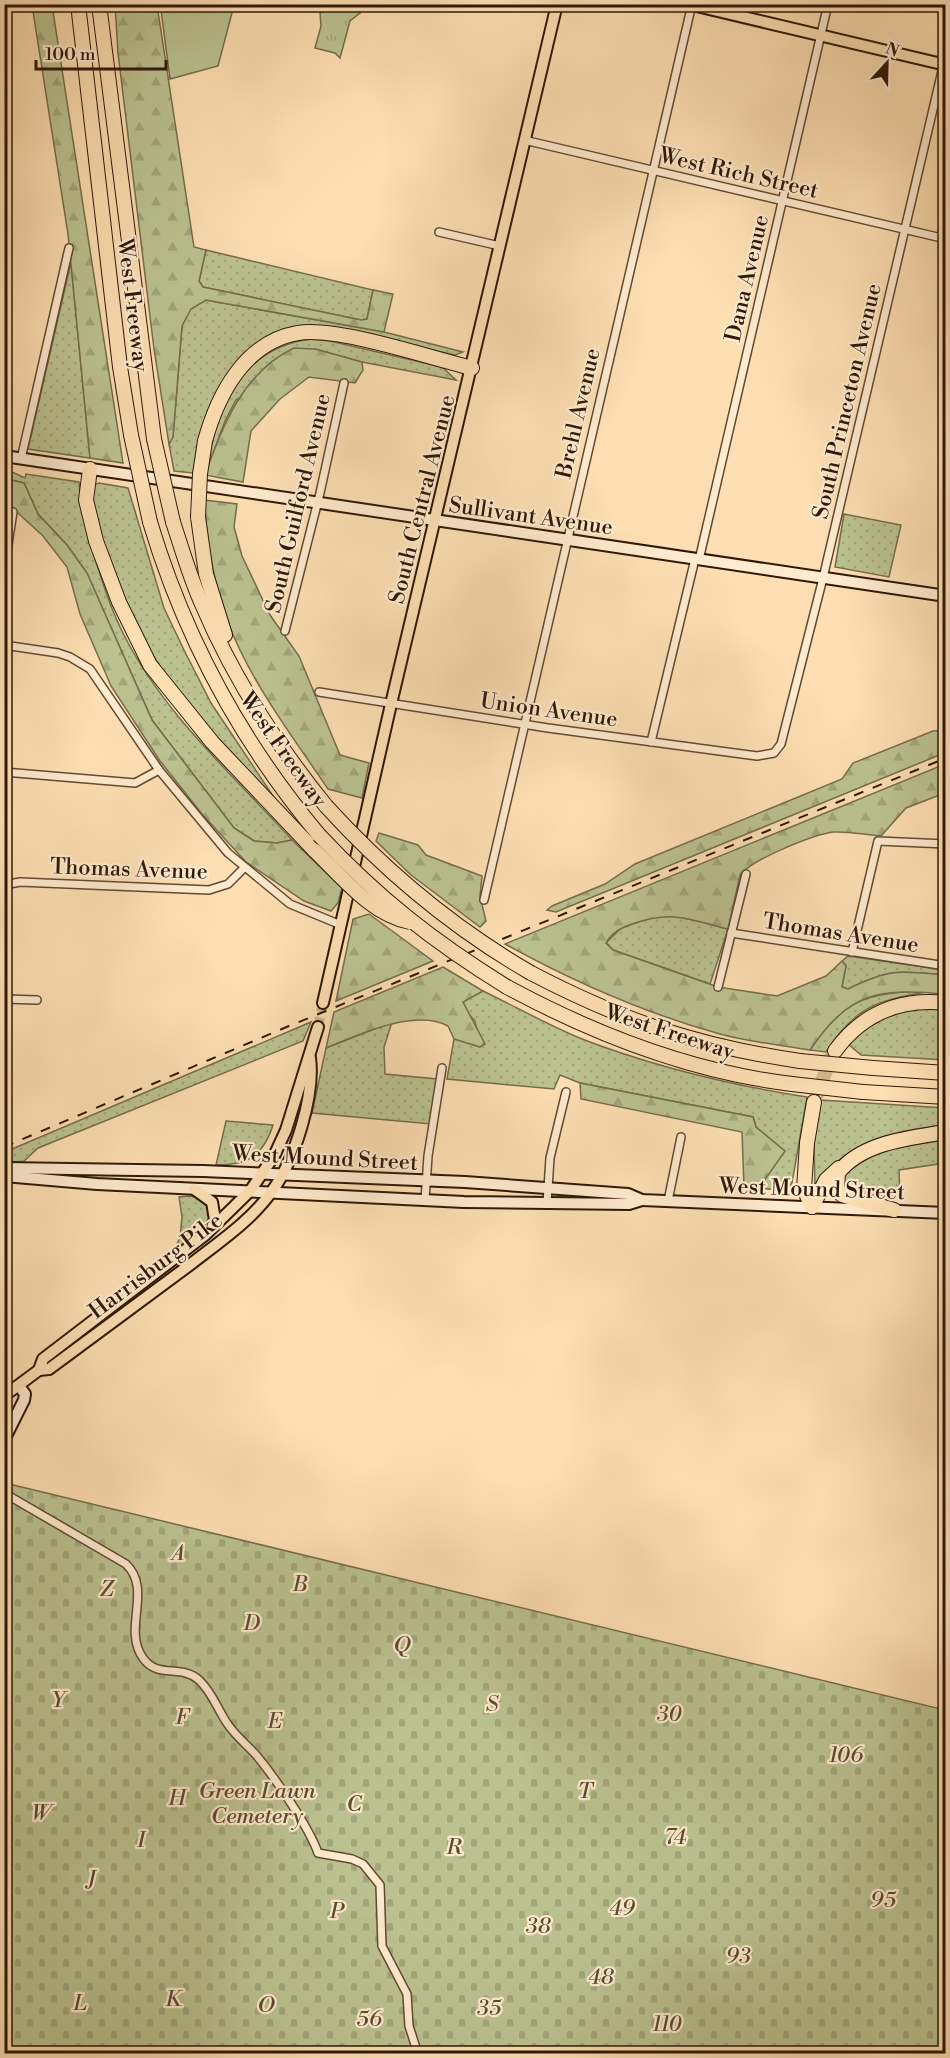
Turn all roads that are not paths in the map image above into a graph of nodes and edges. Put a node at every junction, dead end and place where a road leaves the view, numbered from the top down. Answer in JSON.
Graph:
{"nodes":[{"id":1,"x":78,"y":4,"type":"edge"},
{"id":2,"x":99,"y":4,"type":"edge"},
{"id":3,"x":556,"y":4,"type":"edge"},
{"id":4,"x":828,"y":4,"type":"edge"},
{"id":5,"x":690,"y":5,"type":"edge"},
{"id":6,"x":820,"y":36,"type":"junction"},
{"id":7,"x":945,"y":61,"type":"edge"},
{"id":8,"x":524,"y":140,"type":"junction"},
{"id":9,"x":652,"y":170,"type":"junction"},
{"id":10,"x":783,"y":200,"type":"junction"},
{"id":11,"x":905,"y":229,"type":"junction"},
{"id":12,"x":439,"y":232,"type":"dead end"},
{"id":13,"x":945,"y":239,"type":"edge"},
{"id":14,"x":500,"y":246,"type":"junction"},
{"id":15,"x":69,"y":248,"type":"dead end"},
{"id":16,"x":472,"y":368,"type":"junction"},
{"id":17,"x":344,"y":382,"type":"dead end"},
{"id":18,"x":4,"y":456,"type":"edge"},
{"id":19,"x":21,"y":459,"type":"junction"},
{"id":20,"x":90,"y":469,"type":"junction"},
{"id":21,"x":316,"y":504,"type":"junction"},
{"id":22,"x":13,"y":512,"type":"dead end"},
{"id":23,"x":436,"y":521,"type":"junction"},
{"id":24,"x":566,"y":540,"type":"junction"},
{"id":25,"x":697,"y":560,"type":"junction"},
{"id":26,"x":4,"y":570,"type":"edge"},
{"id":27,"x":824,"y":578,"type":"junction"},
{"id":28,"x":945,"y":596,"type":"edge"},
{"id":29,"x":285,"y":631,"type":"dead end"},
{"id":30,"x":4,"y":645,"type":"edge"},
{"id":31,"x":238,"y":677,"type":"junction"},
{"id":32,"x":319,"y":692,"type":"dead end"},
{"id":33,"x":391,"y":704,"type":"junction"},
{"id":34,"x":525,"y":724,"type":"junction"},
{"id":35,"x":651,"y":742,"type":"junction"},
{"id":36,"x":774,"y":753,"type":"joint"},
{"id":37,"x":159,"y":770,"type":"junction"},
{"id":38,"x":4,"y":772,"type":"edge"},
{"id":39,"x":945,"y":844,"type":"edge"},
{"id":40,"x":244,"y":868,"type":"junction"},
{"id":41,"x":746,"y":874,"type":"dead end"},
{"id":42,"x":6,"y":884,"type":"edge"},
{"id":43,"x":4,"y":897,"type":"edge"},
{"id":44,"x":484,"y":900,"type":"dead end"},
{"id":45,"x":412,"y":922,"type":"junction"},
{"id":46,"x":341,"y":925,"type":"junction"},
{"id":47,"x":731,"y":933,"type":"junction"},
{"id":48,"x":852,"y":952,"type":"junction"},
{"id":49,"x":945,"y":966,"type":"edge"},
{"id":50,"x":718,"y":987,"type":"dead end"},
{"id":51,"x":4,"y":999,"type":"edge"},
{"id":52,"x":37,"y":1000,"type":"dead end"},
{"id":53,"x":323,"y":1003,"type":"tunnel mouth"},
{"id":54,"x":945,"y":1003,"type":"edge"},
{"id":55,"x":318,"y":1027,"type":"tunnel mouth"},
{"id":56,"x":835,"y":1051,"type":"tunnel mouth"},
{"id":57,"x":310,"y":1057,"type":"junction"},
{"id":58,"x":442,"y":1068,"type":"dead end"},
{"id":59,"x":945,"y":1073,"type":"edge"},
{"id":60,"x":566,"y":1092,"type":"dead end"},
{"id":61,"x":945,"y":1097,"type":"edge"},
{"id":62,"x":814,"y":1102,"type":"tunnel mouth"},
{"id":63,"x":945,"y":1132,"type":"edge"},
{"id":64,"x":681,"y":1137,"type":"dead end"},
{"id":65,"x":845,"y":1165,"type":"junction"},
{"id":66,"x":4,"y":1168,"type":"edge"},
{"id":67,"x":261,"y":1174,"type":"junction"},
{"id":68,"x":281,"y":1174,"type":"junction"},
{"id":69,"x":4,"y":1176,"type":"edge"},
{"id":70,"x":426,"y":1181,"type":"junction"},
{"id":71,"x":194,"y":1189,"type":"junction"},
{"id":72,"x":549,"y":1189,"type":"junction"},
{"id":73,"x":250,"y":1191,"type":"junction"},
{"id":74,"x":272,"y":1191,"type":"junction"},
{"id":75,"x":425,"y":1200,"type":"junction"},
{"id":76,"x":642,"y":1200,"type":"junction"},
{"id":77,"x":668,"y":1201,"type":"junction"},
{"id":78,"x":548,"y":1203,"type":"junction"},
{"id":79,"x":812,"y":1208,"type":"junction"},
{"id":80,"x":894,"y":1210,"type":"junction"},
{"id":81,"x":945,"y":1213,"type":"edge"},
{"id":82,"x":205,"y":1235,"type":"junction"},
{"id":83,"x":39,"y":1370,"type":"junction"},
{"id":84,"x":19,"y":1386,"type":"junction"},
{"id":85,"x":4,"y":1396,"type":"edge"},
{"id":86,"x":4,"y":1440,"type":"edge"},
{"id":87,"x":4,"y":1494,"type":"edge"},
{"id":88,"x":418,"y":2054,"type":"edge"}],
"edges":[{"from":1,"to":45,"type":"highway","name":"West Freeway","bridge":true},
{"from":2,"to":31,"type":"highway","name":"West Freeway","bridge":true},
{"from":3,"to":8,"type":"main road","name":"South Central Avenue"},
{"from":4,"to":6,"type":"street","name":"Dana Avenue"},
{"from":5,"to":6,"type":"main road"},
{"from":5,"to":9,"type":"street","name":"Brehl Avenue"},
{"from":6,"to":7,"type":"main road"},
{"from":6,"to":10,"type":"street","name":"Dana Avenue"},
{"from":7,"to":11,"type":"street","name":"South Princeton Avenue"},
{"from":8,"to":9,"type":"street","name":"West Rich Street"},
{"from":8,"to":14,"type":"main road","name":"South Central Avenue"},
{"from":9,"to":10,"type":"street","name":"West Rich Street"},
{"from":9,"to":24,"type":"street","name":"Brehl Avenue"},
{"from":10,"to":11,"type":"street","name":"West Rich Street"},
{"from":10,"to":25,"type":"street","name":"Dana Avenue"},
{"from":11,"to":13,"type":"street","name":"West Rich Street"},
{"from":11,"to":27,"type":"street","name":"South Princeton Avenue"},
{"from":12,"to":14,"type":"street"},
{"from":14,"to":16,"type":"main road","name":"South Central Avenue"},
{"from":15,"to":19,"type":"street"},
{"from":16,"to":23,"type":"main road","name":"South Central Avenue"},
{"from":16,"to":31,"type":"highway","bridge":true},
{"from":17,"to":21,"type":"street","name":"South Guilford Avenue"},
{"from":18,"to":19,"type":"main road","name":"Sullivant Avenue"},
{"from":19,"to":20,"type":"main road","name":"Sullivant Avenue"},
{"from":20,"to":21,"type":"main road","name":"Sullivant Avenue"},
{"from":20,"to":45,"type":"highway","bridge":true},
{"from":21,"to":23,"type":"main road","name":"Sullivant Avenue"},
{"from":21,"to":29,"type":"street","name":"South Guilford Avenue"},
{"from":22,"to":26,"type":"street"},
{"from":23,"to":24,"type":"main road","name":"Sullivant Avenue"},
{"from":23,"to":33,"type":"main road","name":"South Central Avenue"},
{"from":24,"to":25,"type":"main road","name":"Sullivant Avenue"},
{"from":24,"to":34,"type":"street","name":"Brehl Avenue"},
{"from":25,"to":27,"type":"main road","name":"Sullivant Avenue"},
{"from":25,"to":35,"type":"street","name":"Dana Avenue"},
{"from":27,"to":28,"type":"main road","name":"Sullivant Avenue"},
{"from":27,"to":36,"type":"street","name":"South Princeton Avenue"},
{"from":30,"to":37,"type":"street"},
{"from":31,"to":59,"type":"highway","name":"West Freeway","bridge":true},
{"from":32,"to":33,"type":"street","name":"Union Avenue"},
{"from":33,"to":34,"type":"street","name":"Union Avenue"},
{"from":33,"to":46,"type":"main road","name":"South Central Avenue"},
{"from":34,"to":35,"type":"street","name":"Union Avenue"},
{"from":34,"to":44,"type":"street","name":"Brehl Avenue"},
{"from":35,"to":36,"type":"street","name":"Union Avenue"},
{"from":37,"to":38,"type":"street"},
{"from":37,"to":40,"type":"street"},
{"from":39,"to":48,"type":"street"},
{"from":40,"to":42,"type":"street","name":"Thomas Avenue"},
{"from":40,"to":46,"type":"street"},
{"from":41,"to":47,"type":"street"},
{"from":42,"to":43,"type":"street"},
{"from":45,"to":61,"type":"highway","name":"West Freeway","bridge":true},
{"from":46,"to":53,"type":"main road","name":"South Central Avenue"},
{"from":47,"to":48,"type":"street","name":"Thomas Avenue"},
{"from":47,"to":50,"type":"street"},
{"from":48,"to":49,"type":"street","name":"Thomas Avenue"},
{"from":51,"to":52,"type":"street"},
{"from":54,"to":56,"type":"highway"},
{"from":55,"to":57,"type":"main road"},
{"from":57,"to":67,"type":"main road"},
{"from":57,"to":68,"type":"main road"},
{"from":58,"to":70,"type":"street"},
{"from":60,"to":72,"type":"street"},
{"from":62,"to":79,"type":"highway"},
{"from":63,"to":65,"type":"highway"},
{"from":64,"to":77,"type":"street"},
{"from":65,"to":79,"type":"highway"},
{"from":65,"to":80,"type":"highway"},
{"from":66,"to":67,"type":"main road","name":"West Mound Street"},
{"from":67,"to":68,"type":"main road","name":"West Mound Street"},
{"from":67,"to":73,"type":"main road","name":"Harrisburg Pike"},
{"from":68,"to":70,"type":"main road","name":"West Mound Street"},
{"from":68,"to":74,"type":"main road","name":"Harrisburg Pike"},
{"from":69,"to":71,"type":"main road","name":"West Mound Street"},
{"from":70,"to":72,"type":"main road","name":"West Mound Street"},
{"from":70,"to":75,"type":"street"},
{"from":71,"to":73,"type":"main road","name":"West Mound Street"},
{"from":71,"to":82,"type":"main road"},
{"from":72,"to":76,"type":"main road","name":"West Mound Street"},
{"from":72,"to":78,"type":"street"},
{"from":73,"to":74,"type":"main road","name":"West Mound Street"},
{"from":73,"to":82,"type":"main road","name":"Harrisburg Pike"},
{"from":74,"to":75,"type":"main road","name":"West Mound Street"},
{"from":74,"to":83,"type":"main road","name":"Harrisburg Pike"},
{"from":75,"to":78,"type":"main road","name":"West Mound Street"},
{"from":76,"to":77,"type":"main road","name":"West Mound Street"},
{"from":76,"to":78,"type":"main road","name":"West Mound Street"},
{"from":77,"to":79,"type":"main road","name":"West Mound Street"},
{"from":79,"to":80,"type":"main road","name":"West Mound Street"},
{"from":80,"to":81,"type":"main road","name":"West Mound Street"},
{"from":82,"to":83,"type":"main road","name":"Harrisburg Pike"},
{"from":83,"to":84,"type":"main road","name":"Harrisburg Pike"},
{"from":84,"to":85,"type":"main road","name":"Harrisburg Pike"},
{"from":84,"to":86,"type":"main road"},
{"from":87,"to":88,"type":"street"}]}
